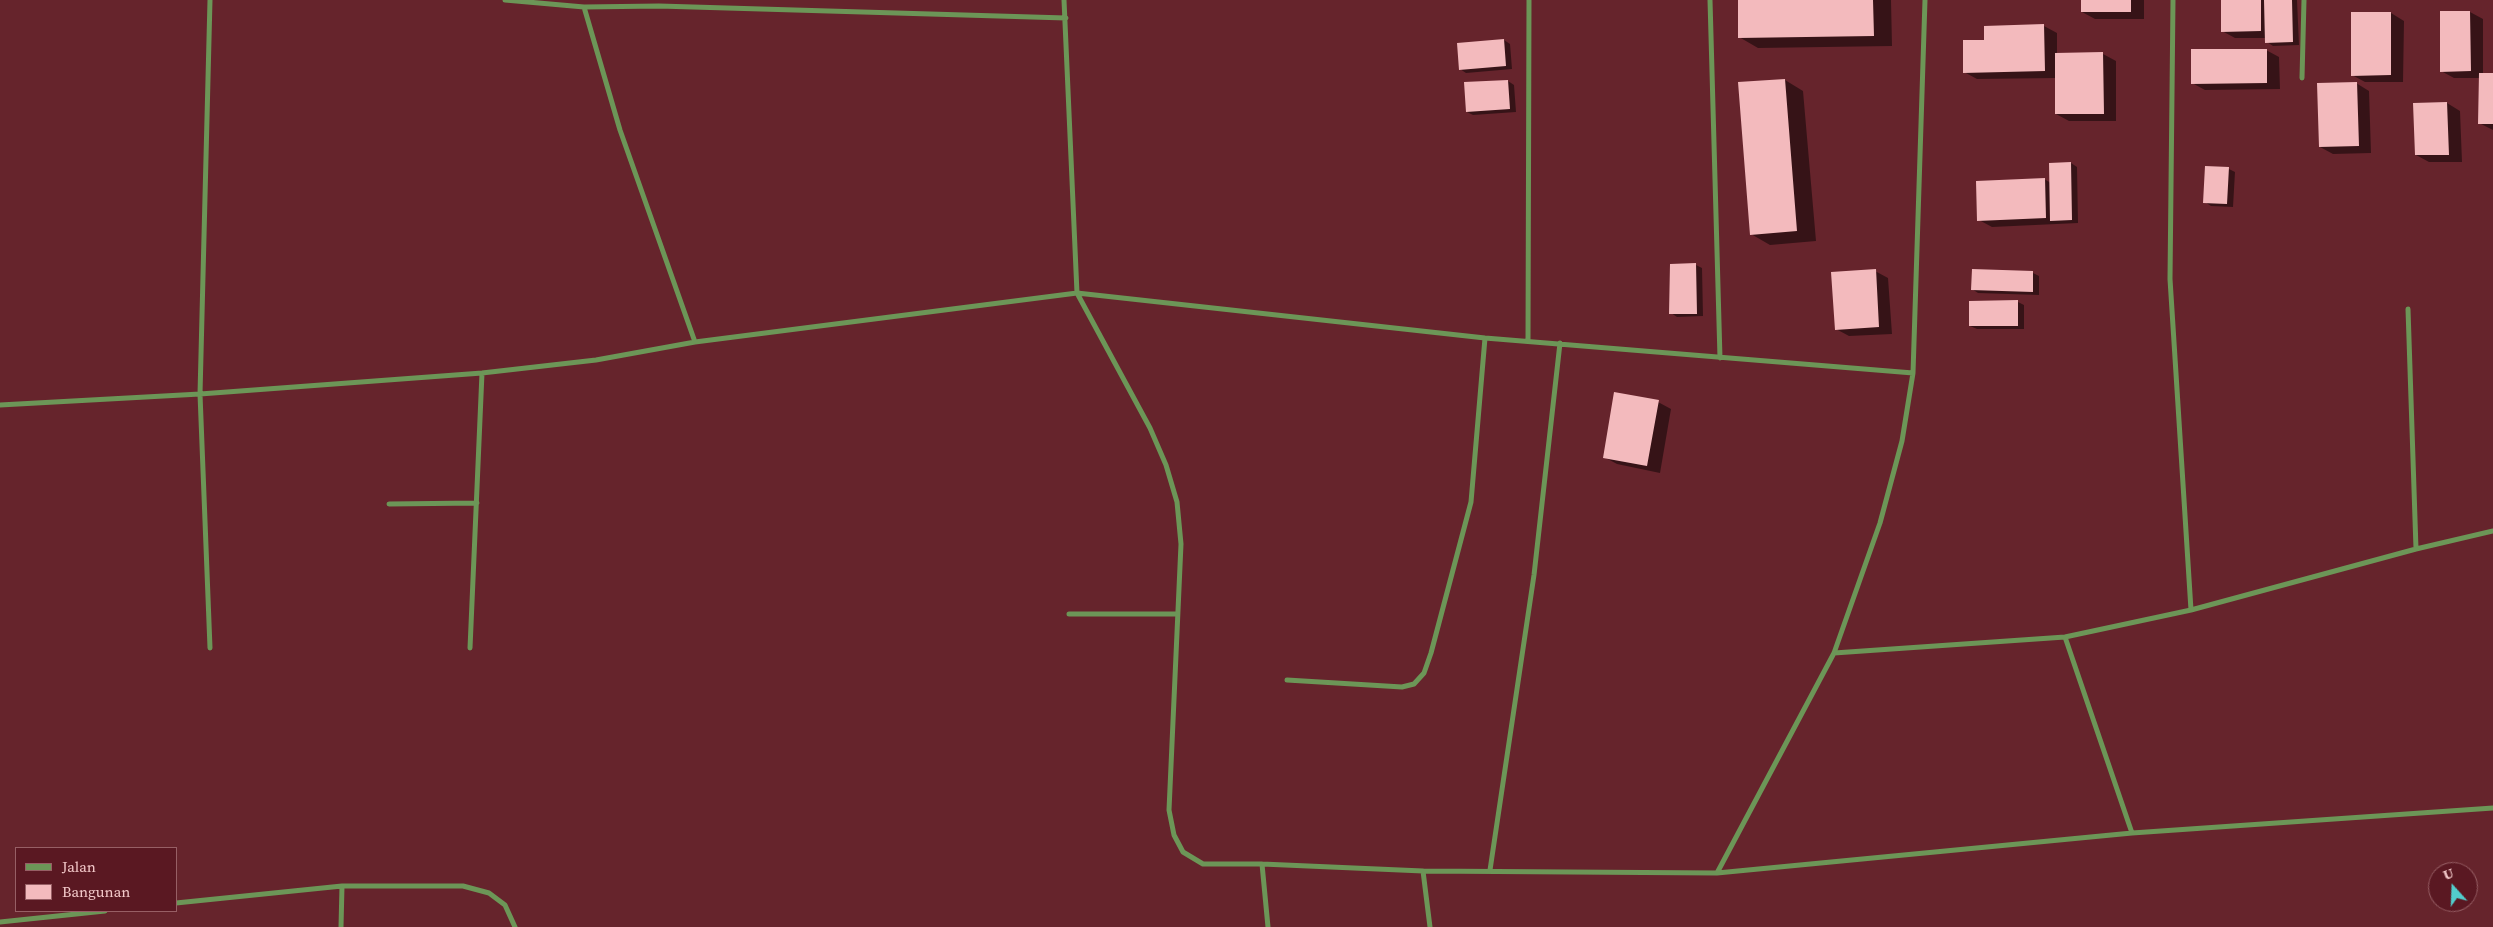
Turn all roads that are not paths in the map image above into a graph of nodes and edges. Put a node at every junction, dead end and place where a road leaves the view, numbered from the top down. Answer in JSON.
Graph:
{"nodes":[{"id":1,"x":210,"y":0,"type":"edge"},
{"id":2,"x":506,"y":0,"type":"edge"},
{"id":3,"x":1064,"y":0,"type":"edge"},
{"id":4,"x":1529,"y":0,"type":"edge"},
{"id":5,"x":1710,"y":0,"type":"edge"},
{"id":6,"x":1925,"y":0,"type":"edge"},
{"id":7,"x":2173,"y":0,"type":"edge"},
{"id":8,"x":2304,"y":0,"type":"edge"},
{"id":9,"x":659,"y":3,"type":"edge"},
{"id":10,"x":584,"y":7,"type":"junction"},
{"id":11,"x":1066,"y":18,"type":"junction"},
{"id":12,"x":2302,"y":78,"type":"dead end"},
{"id":13,"x":1077,"y":293,"type":"junction"},
{"id":14,"x":2408,"y":309,"type":"dead end"},
{"id":15,"x":1485,"y":338,"type":"junction"},
{"id":16,"x":1528,"y":341,"type":"junction"},
{"id":17,"x":694,"y":342,"type":"junction"},
{"id":18,"x":1560,"y":343,"type":"junction"},
{"id":19,"x":1720,"y":358,"type":"junction"},
{"id":20,"x":482,"y":373,"type":"junction"},
{"id":21,"x":1913,"y":373,"type":"junction"},
{"id":22,"x":200,"y":394,"type":"junction"},
{"id":23,"x":0,"y":405,"type":"edge"},
{"id":24,"x":477,"y":503,"type":"junction"},
{"id":25,"x":389,"y":504,"type":"dead end"},
{"id":26,"x":2493,"y":531,"type":"edge"},
{"id":27,"x":2416,"y":549,"type":"junction"},
{"id":28,"x":2191,"y":610,"type":"junction"},
{"id":29,"x":1069,"y":614,"type":"dead end"},
{"id":30,"x":1177,"y":614,"type":"junction"},
{"id":31,"x":2065,"y":638,"type":"junction"},
{"id":32,"x":210,"y":648,"type":"dead end"},
{"id":33,"x":470,"y":648,"type":"dead end"},
{"id":34,"x":1834,"y":653,"type":"junction"},
{"id":35,"x":1287,"y":680,"type":"dead end"},
{"id":36,"x":2493,"y":808,"type":"edge"},
{"id":37,"x":2132,"y":833,"type":"junction"},
{"id":38,"x":1262,"y":864,"type":"junction"},
{"id":39,"x":1490,"y":870,"type":"junction"},
{"id":40,"x":1423,"y":871,"type":"junction"},
{"id":41,"x":1717,"y":872,"type":"junction"},
{"id":42,"x":342,"y":886,"type":"junction"},
{"id":43,"x":178,"y":904,"type":"edge"},
{"id":44,"x":95,"y":912,"type":"edge"},
{"id":45,"x":0,"y":922,"type":"edge"},
{"id":46,"x":341,"y":927,"type":"edge"},
{"id":47,"x":515,"y":927,"type":"edge"},
{"id":48,"x":1268,"y":927,"type":"edge"},
{"id":49,"x":1430,"y":927,"type":"edge"}],
"edges":[{"from":1,"to":22,"type":"street"},
{"from":2,"to":10,"type":"street"},
{"from":3,"to":11,"type":"street"},
{"from":4,"to":16,"type":"street"},
{"from":5,"to":19,"type":"street"},
{"from":6,"to":21,"type":"street"},
{"from":7,"to":28,"type":"street"},
{"from":8,"to":12,"type":"street"},
{"from":9,"to":10,"type":"street"},
{"from":9,"to":11,"type":"street"},
{"from":10,"to":17,"type":"street"},
{"from":11,"to":13,"type":"street"},
{"from":13,"to":15,"type":"street"},
{"from":13,"to":17,"type":"street"},
{"from":13,"to":30,"type":"street"},
{"from":14,"to":27,"type":"street"},
{"from":15,"to":16,"type":"street"},
{"from":15,"to":35,"type":"street"},
{"from":16,"to":18,"type":"street"},
{"from":17,"to":20,"type":"street"},
{"from":18,"to":19,"type":"street"},
{"from":18,"to":39,"type":"street"},
{"from":19,"to":21,"type":"street"},
{"from":20,"to":22,"type":"street"},
{"from":20,"to":24,"type":"street"},
{"from":21,"to":34,"type":"street"},
{"from":22,"to":23,"type":"street"},
{"from":22,"to":32,"type":"street"},
{"from":24,"to":25,"type":"street"},
{"from":24,"to":33,"type":"street"},
{"from":26,"to":27,"type":"street"},
{"from":27,"to":28,"type":"street"},
{"from":28,"to":31,"type":"street"},
{"from":29,"to":30,"type":"street"},
{"from":30,"to":38,"type":"street"},
{"from":31,"to":34,"type":"street"},
{"from":31,"to":37,"type":"street"},
{"from":34,"to":41,"type":"street"},
{"from":36,"to":37,"type":"street"},
{"from":37,"to":41,"type":"street"},
{"from":38,"to":40,"type":"street"},
{"from":38,"to":48,"type":"street"},
{"from":39,"to":40,"type":"street"},
{"from":39,"to":41,"type":"street"},
{"from":40,"to":49,"type":"street"},
{"from":42,"to":43,"type":"street"},
{"from":42,"to":46,"type":"street"},
{"from":42,"to":47,"type":"street"},
{"from":44,"to":45,"type":"street"}]}
